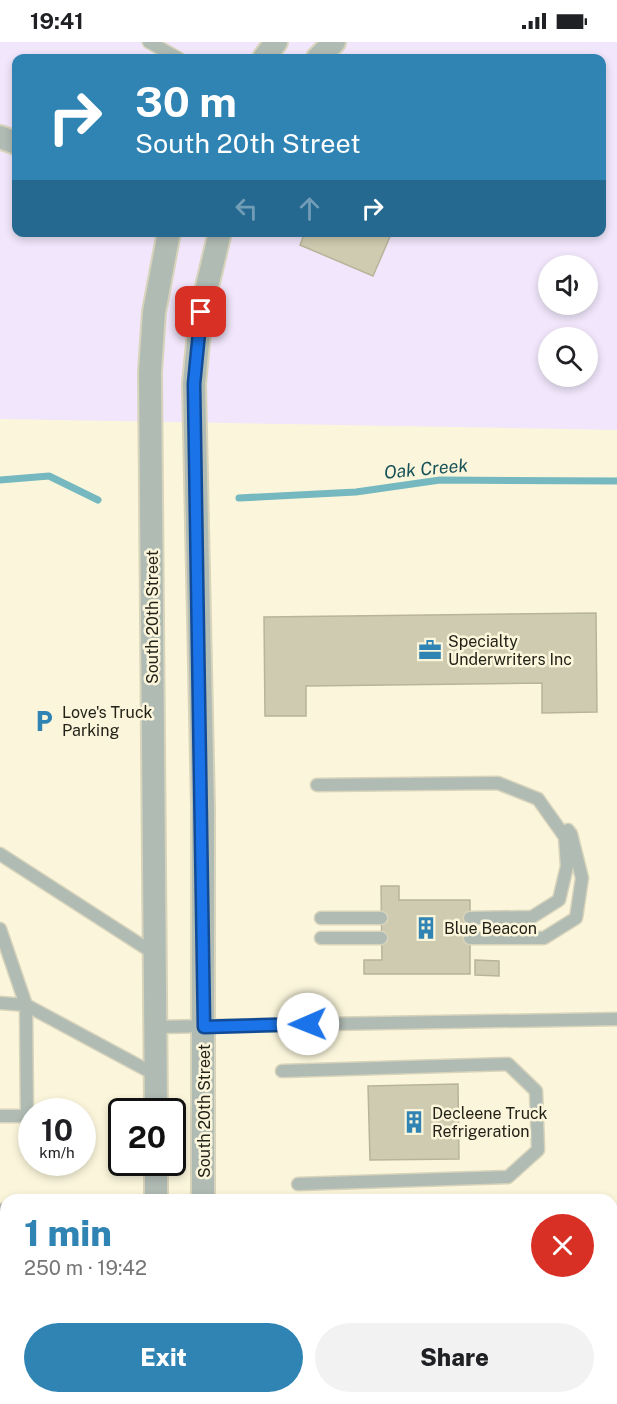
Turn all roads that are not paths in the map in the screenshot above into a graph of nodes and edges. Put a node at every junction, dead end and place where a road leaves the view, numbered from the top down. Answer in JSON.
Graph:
{"nodes":[{"id":1,"x":149,"y":42,"type":"edge"},
{"id":2,"x":334,"y":42,"type":"edge"},
{"id":3,"x":171,"y":54,"type":"edge"},
{"id":4,"x":322,"y":54,"type":"edge"},
{"id":5,"x":168,"y":237,"type":"edge"},
{"id":6,"x":219,"y":237,"type":"edge"},
{"id":7,"x":317,"y":785,"type":"dead end"},
{"id":8,"x":538,"y":799,"type":"junction"},
{"id":9,"x":0,"y":854,"type":"edge"},
{"id":10,"x":321,"y":918,"type":"dead end"},
{"id":11,"x":381,"y":918,"type":"dead end"},
{"id":12,"x":470,"y":918,"type":"dead end"},
{"id":13,"x":0,"y":929,"type":"edge"},
{"id":14,"x":321,"y":938,"type":"dead end"},
{"id":15,"x":381,"y":938,"type":"dead end"},
{"id":16,"x":470,"y":938,"type":"dead end"},
{"id":17,"x":154,"y":954,"type":"junction"},
{"id":18,"x":0,"y":1003,"type":"edge"},
{"id":19,"x":26,"y":1005,"type":"junction"},
{"id":20,"x":617,"y":1018,"type":"edge"},
{"id":21,"x":155,"y":1027,"type":"junction"},
{"id":22,"x":204,"y":1027,"type":"junction"},
{"id":23,"x":282,"y":1071,"type":"dead end"},
{"id":24,"x":156,"y":1075,"type":"junction"},
{"id":25,"x":156,"y":1098,"type":"edge"},
{"id":26,"x":0,"y":1116,"type":"edge"},
{"id":27,"x":156,"y":1176,"type":"edge"},
{"id":28,"x":298,"y":1184,"type":"dead end"},
{"id":29,"x":156,"y":1194,"type":"edge"},
{"id":30,"x":203,"y":1194,"type":"edge"}],
"edges":[{"from":1,"to":3,"type":"lane"},
{"from":2,"to":4,"type":"street"},
{"from":5,"to":17,"type":"street","name":"South 20th Street"},
{"from":6,"to":22,"type":"street","name":"South 20th Street"},
{"from":7,"to":8,"type":"lane"},
{"from":8,"to":12,"type":"lane"},
{"from":8,"to":16,"type":"lane"},
{"from":9,"to":17,"type":"lane"},
{"from":10,"to":11,"type":"lane"},
{"from":13,"to":19,"type":"lane"},
{"from":14,"to":15,"type":"lane"},
{"from":17,"to":21,"type":"street","name":"South 20th Street"},
{"from":18,"to":19,"type":"lane"},
{"from":19,"to":24,"type":"lane"},
{"from":19,"to":26,"type":"lane"},
{"from":20,"to":22,"type":"lane"},
{"from":21,"to":22,"type":"lane"},
{"from":21,"to":24,"type":"street","name":"South 20th Street"},
{"from":22,"to":30,"type":"street","name":"South 20th Street"},
{"from":23,"to":28,"type":"lane"},
{"from":24,"to":25,"type":"street","name":"South 20th Street"},
{"from":27,"to":29,"type":"street"}]}
